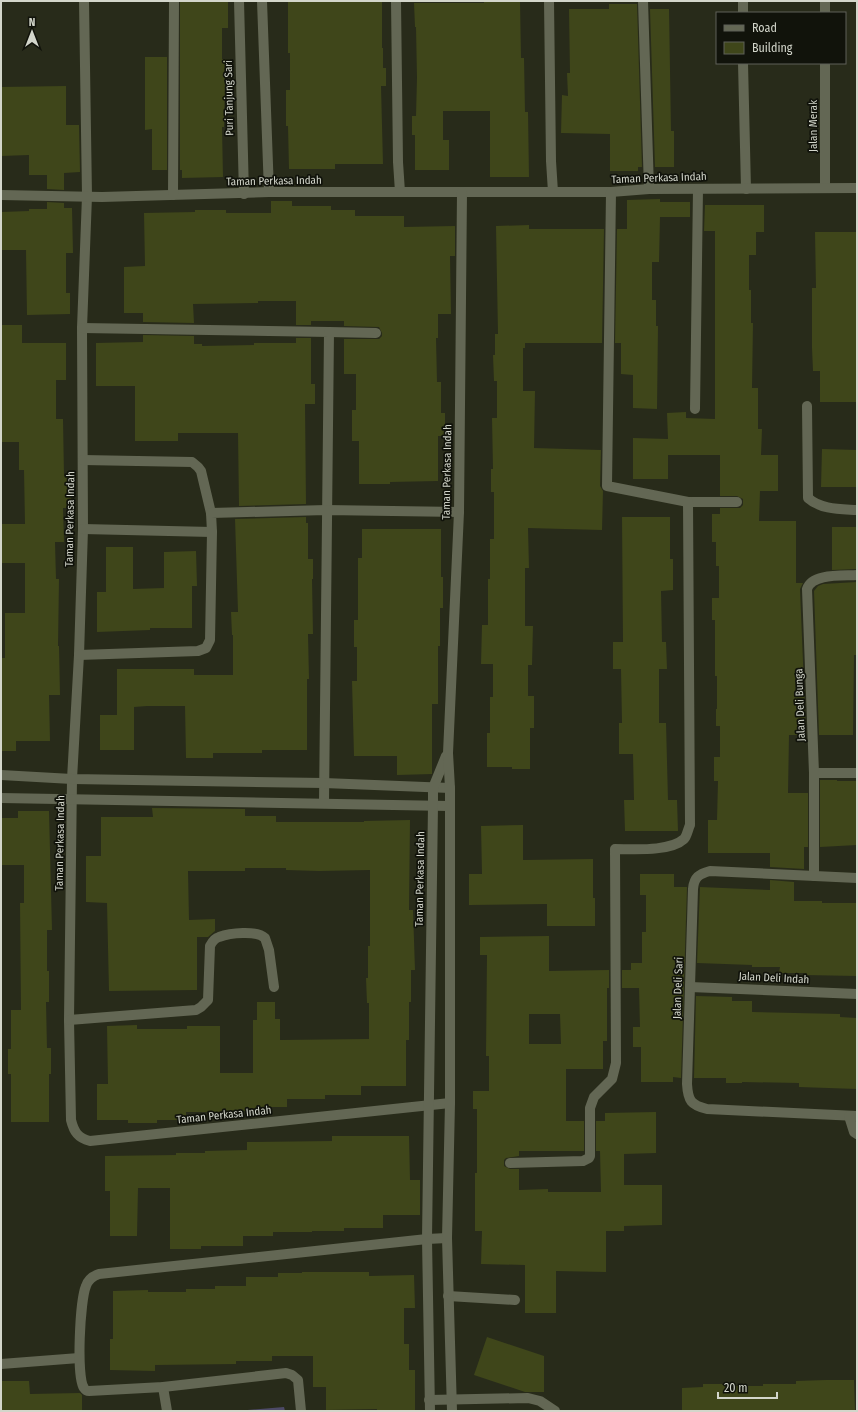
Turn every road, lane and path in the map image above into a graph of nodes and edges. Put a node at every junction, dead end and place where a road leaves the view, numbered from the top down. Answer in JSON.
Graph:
{"nodes":[{"id":1,"x":84,"y":1,"type":"edge"},
{"id":2,"x":174,"y":1,"type":"edge"},
{"id":3,"x":239,"y":1,"type":"edge"},
{"id":4,"x":262,"y":1,"type":"edge"},
{"id":5,"x":396,"y":1,"type":"edge"},
{"id":6,"x":549,"y":1,"type":"edge"},
{"id":7,"x":643,"y":1,"type":"edge"},
{"id":8,"x":742,"y":1,"type":"edge"},
{"id":9,"x":825,"y":1,"type":"edge"},
{"id":10,"x":743,"y":12,"type":"edge"},
{"id":11,"x":825,"y":12,"type":"edge"},
{"id":12,"x":744,"y":64,"type":"edge"},
{"id":13,"x":825,"y":64,"type":"edge"},
{"id":14,"x":746,"y":188,"type":"junction"},
{"id":15,"x":825,"y":188,"type":"junction"},
{"id":16,"x":857,"y":188,"type":"edge"},
{"id":17,"x":698,"y":189,"type":"junction"},
{"id":18,"x":649,"y":190,"type":"junction"},
{"id":19,"x":269,"y":192,"type":"junction"},
{"id":20,"x":400,"y":192,"type":"junction"},
{"id":21,"x":462,"y":192,"type":"junction"},
{"id":22,"x":553,"y":192,"type":"junction"},
{"id":23,"x":611,"y":192,"type":"junction"},
{"id":24,"x":244,"y":194,"type":"junction"},
{"id":25,"x":1,"y":195,"type":"edge"},
{"id":26,"x":173,"y":195,"type":"junction"},
{"id":27,"x":87,"y":196,"type":"junction"},
{"id":28,"x":82,"y":328,"type":"junction"},
{"id":29,"x":329,"y":332,"type":"junction"},
{"id":30,"x":376,"y":333,"type":"dead end"},
{"id":31,"x":808,"y":406,"type":"dead end"},
{"id":32,"x":695,"y":409,"type":"dead end"},
{"id":33,"x":84,"y":460,"type":"junction"},
{"id":34,"x":688,"y":502,"type":"junction"},
{"id":35,"x":737,"y":502,"type":"dead end"},
{"id":36,"x":326,"y":510,"type":"junction"},
{"id":37,"x":857,"y":510,"type":"edge"},
{"id":38,"x":459,"y":512,"type":"junction"},
{"id":39,"x":211,"y":513,"type":"junction"},
{"id":40,"x":83,"y":528,"type":"junction"},
{"id":41,"x":212,"y":532,"type":"junction"},
{"id":42,"x":857,"y":575,"type":"edge"},
{"id":43,"x":79,"y":655,"type":"junction"},
{"id":44,"x":448,"y":752,"type":"junction"},
{"id":45,"x":814,"y":773,"type":"junction"},
{"id":46,"x":857,"y":773,"type":"edge"},
{"id":47,"x":1,"y":775,"type":"edge"},
{"id":48,"x":72,"y":779,"type":"junction"},
{"id":49,"x":324,"y":783,"type":"junction"},
{"id":50,"x":433,"y":788,"type":"junction"},
{"id":51,"x":450,"y":788,"type":"junction"},
{"id":52,"x":1,"y":794,"type":"edge"},
{"id":53,"x":1,"y":798,"type":"edge"},
{"id":54,"x":72,"y":799,"type":"junction"},
{"id":55,"x":324,"y":803,"type":"junction"},
{"id":56,"x":433,"y":805,"type":"junction"},
{"id":57,"x":449,"y":806,"type":"junction"},
{"id":58,"x":814,"y":876,"type":"junction"},
{"id":59,"x":857,"y":878,"type":"edge"},
{"id":60,"x":274,"y":987,"type":"dead end"},
{"id":61,"x":690,"y":987,"type":"junction"},
{"id":62,"x":857,"y":994,"type":"edge"},
{"id":63,"x":70,"y":1020,"type":"junction"},
{"id":64,"x":450,"y":1103,"type":"junction"},
{"id":65,"x":428,"y":1105,"type":"junction"},
{"id":66,"x":853,"y":1116,"type":"edge"},
{"id":67,"x":857,"y":1134,"type":"edge"},
{"id":68,"x":510,"y":1163,"type":"dead end"},
{"id":69,"x":447,"y":1238,"type":"junction"},
{"id":70,"x":427,"y":1239,"type":"junction"},
{"id":71,"x":448,"y":1296,"type":"junction"},
{"id":72,"x":515,"y":1300,"type":"dead end"},
{"id":73,"x":79,"y":1358,"type":"junction"},
{"id":74,"x":1,"y":1364,"type":"edge"},
{"id":75,"x":163,"y":1387,"type":"junction"},
{"id":76,"x":429,"y":1400,"type":"junction"},
{"id":77,"x":451,"y":1400,"type":"junction"},
{"id":78,"x":167,"y":1411,"type":"edge"},
{"id":79,"x":301,"y":1411,"type":"edge"},
{"id":80,"x":430,"y":1411,"type":"edge"},
{"id":81,"x":452,"y":1411,"type":"edge"},
{"id":82,"x":555,"y":1411,"type":"edge"}],
"edges":[{"from":1,"to":27,"type":"street"},
{"from":2,"to":26,"type":"street"},
{"from":3,"to":24,"type":"street","name":"Puri Tanjung Sari"},
{"from":4,"to":19,"type":"street"},
{"from":5,"to":20,"type":"street"},
{"from":6,"to":22,"type":"street"},
{"from":7,"to":18,"type":"street"},
{"from":8,"to":10,"type":"street"},
{"from":9,"to":11,"type":"street"},
{"from":12,"to":14,"type":"street"},
{"from":13,"to":15,"type":"street","name":"Jalan Merak"},
{"from":14,"to":15,"type":"street","name":"Taman Perkasa Indah"},
{"from":14,"to":17,"type":"street","name":"Taman Perkasa Indah"},
{"from":15,"to":16,"type":"street","name":"Taman Perkasa Indah"},
{"from":17,"to":18,"type":"street","name":"Taman Perkasa Indah"},
{"from":17,"to":32,"type":"street"},
{"from":18,"to":23,"type":"street","name":"Taman Perkasa Indah"},
{"from":19,"to":20,"type":"street","name":"Taman Perkasa Indah"},
{"from":19,"to":24,"type":"street","name":"Taman Perkasa Indah"},
{"from":20,"to":21,"type":"street","name":"Taman Perkasa Indah"},
{"from":21,"to":22,"type":"street","name":"Taman Perkasa Indah"},
{"from":21,"to":38,"type":"street","name":"Taman Perkasa Indah"},
{"from":22,"to":23,"type":"street","name":"Taman Perkasa Indah"},
{"from":23,"to":34,"type":"street"},
{"from":24,"to":26,"type":"street","name":"Taman Perkasa Indah"},
{"from":25,"to":27,"type":"street","name":"Taman Perkasa Indah"},
{"from":26,"to":27,"type":"street","name":"Taman Perkasa Indah"},
{"from":27,"to":28,"type":"street","name":"Taman Perkasa Indah"},
{"from":28,"to":29,"type":"street"},
{"from":28,"to":33,"type":"street","name":"Taman Perkasa Indah"},
{"from":29,"to":30,"type":"street"},
{"from":29,"to":36,"type":"street"},
{"from":31,"to":37,"type":"street"},
{"from":33,"to":39,"type":"street"},
{"from":33,"to":40,"type":"street","name":"Taman Perkasa Indah"},
{"from":34,"to":35,"type":"street"},
{"from":34,"to":68,"type":"street"},
{"from":36,"to":38,"type":"street"},
{"from":36,"to":39,"type":"street"},
{"from":36,"to":49,"type":"street"},
{"from":38,"to":44,"type":"street","name":"Taman Perkasa Indah"},
{"from":39,"to":41,"type":"street"},
{"from":40,"to":41,"type":"street"},
{"from":40,"to":43,"type":"street","name":"Taman Perkasa Indah"},
{"from":41,"to":43,"type":"street"},
{"from":42,"to":45,"type":"street","name":"Jalan Deli Bunga"},
{"from":43,"to":48,"type":"street","name":"Taman Perkasa Indah"},
{"from":44,"to":50,"type":"street","name":"Taman Perkasa Indah"},
{"from":44,"to":51,"type":"street","name":"Taman Perkasa Indah"},
{"from":45,"to":46,"type":"street"},
{"from":45,"to":58,"type":"street","name":"Jalan Deli Bunga"},
{"from":47,"to":48,"type":"street"},
{"from":48,"to":49,"type":"street"},
{"from":48,"to":54,"type":"street","name":"Taman Perkasa Indah"},
{"from":49,"to":50,"type":"street"},
{"from":49,"to":55,"type":"street"},
{"from":50,"to":51,"type":"street"},
{"from":50,"to":56,"type":"street","name":"Taman Perkasa Indah"},
{"from":51,"to":57,"type":"street","name":"Taman Perkasa Indah"},
{"from":52,"to":53,"type":"street"},
{"from":53,"to":54,"type":"street"},
{"from":54,"to":55,"type":"street"},
{"from":54,"to":63,"type":"street","name":"Taman Perkasa Indah"},
{"from":55,"to":56,"type":"street"},
{"from":56,"to":57,"type":"street"},
{"from":56,"to":65,"type":"street","name":"Taman Perkasa Indah"},
{"from":57,"to":64,"type":"street","name":"Taman Perkasa Indah"},
{"from":58,"to":59,"type":"street","name":"Jalan Deli Sari"},
{"from":58,"to":61,"type":"street","name":"Jalan Deli Sari"},
{"from":60,"to":63,"type":"street"},
{"from":61,"to":62,"type":"street","name":"Jalan Deli Indah"},
{"from":61,"to":66,"type":"street","name":"Jalan Deli Sari"},
{"from":63,"to":65,"type":"street","name":"Taman Perkasa Indah"},
{"from":64,"to":65,"type":"street","name":"Taman Perkasa Indah"},
{"from":64,"to":69,"type":"street","name":"Taman Perkasa Indah"},
{"from":65,"to":70,"type":"street","name":"Taman Perkasa Indah"},
{"from":66,"to":67,"type":"street","name":"Jalan Deli Sari"},
{"from":69,"to":70,"type":"street"},
{"from":69,"to":71,"type":"street","name":"Taman Perkasa Indah"},
{"from":70,"to":73,"type":"street"},
{"from":70,"to":76,"type":"street","name":"Taman Perkasa Indah"},
{"from":71,"to":72,"type":"street"},
{"from":71,"to":77,"type":"street","name":"Taman Perkasa Indah"},
{"from":73,"to":74,"type":"street"},
{"from":73,"to":75,"type":"street"},
{"from":75,"to":78,"type":"street"},
{"from":75,"to":79,"type":"street"},
{"from":76,"to":77,"type":"street"},
{"from":76,"to":80,"type":"street","name":"Taman Perkasa Indah"},
{"from":77,"to":81,"type":"street","name":"Taman Perkasa Indah"},
{"from":77,"to":82,"type":"street"}]}
